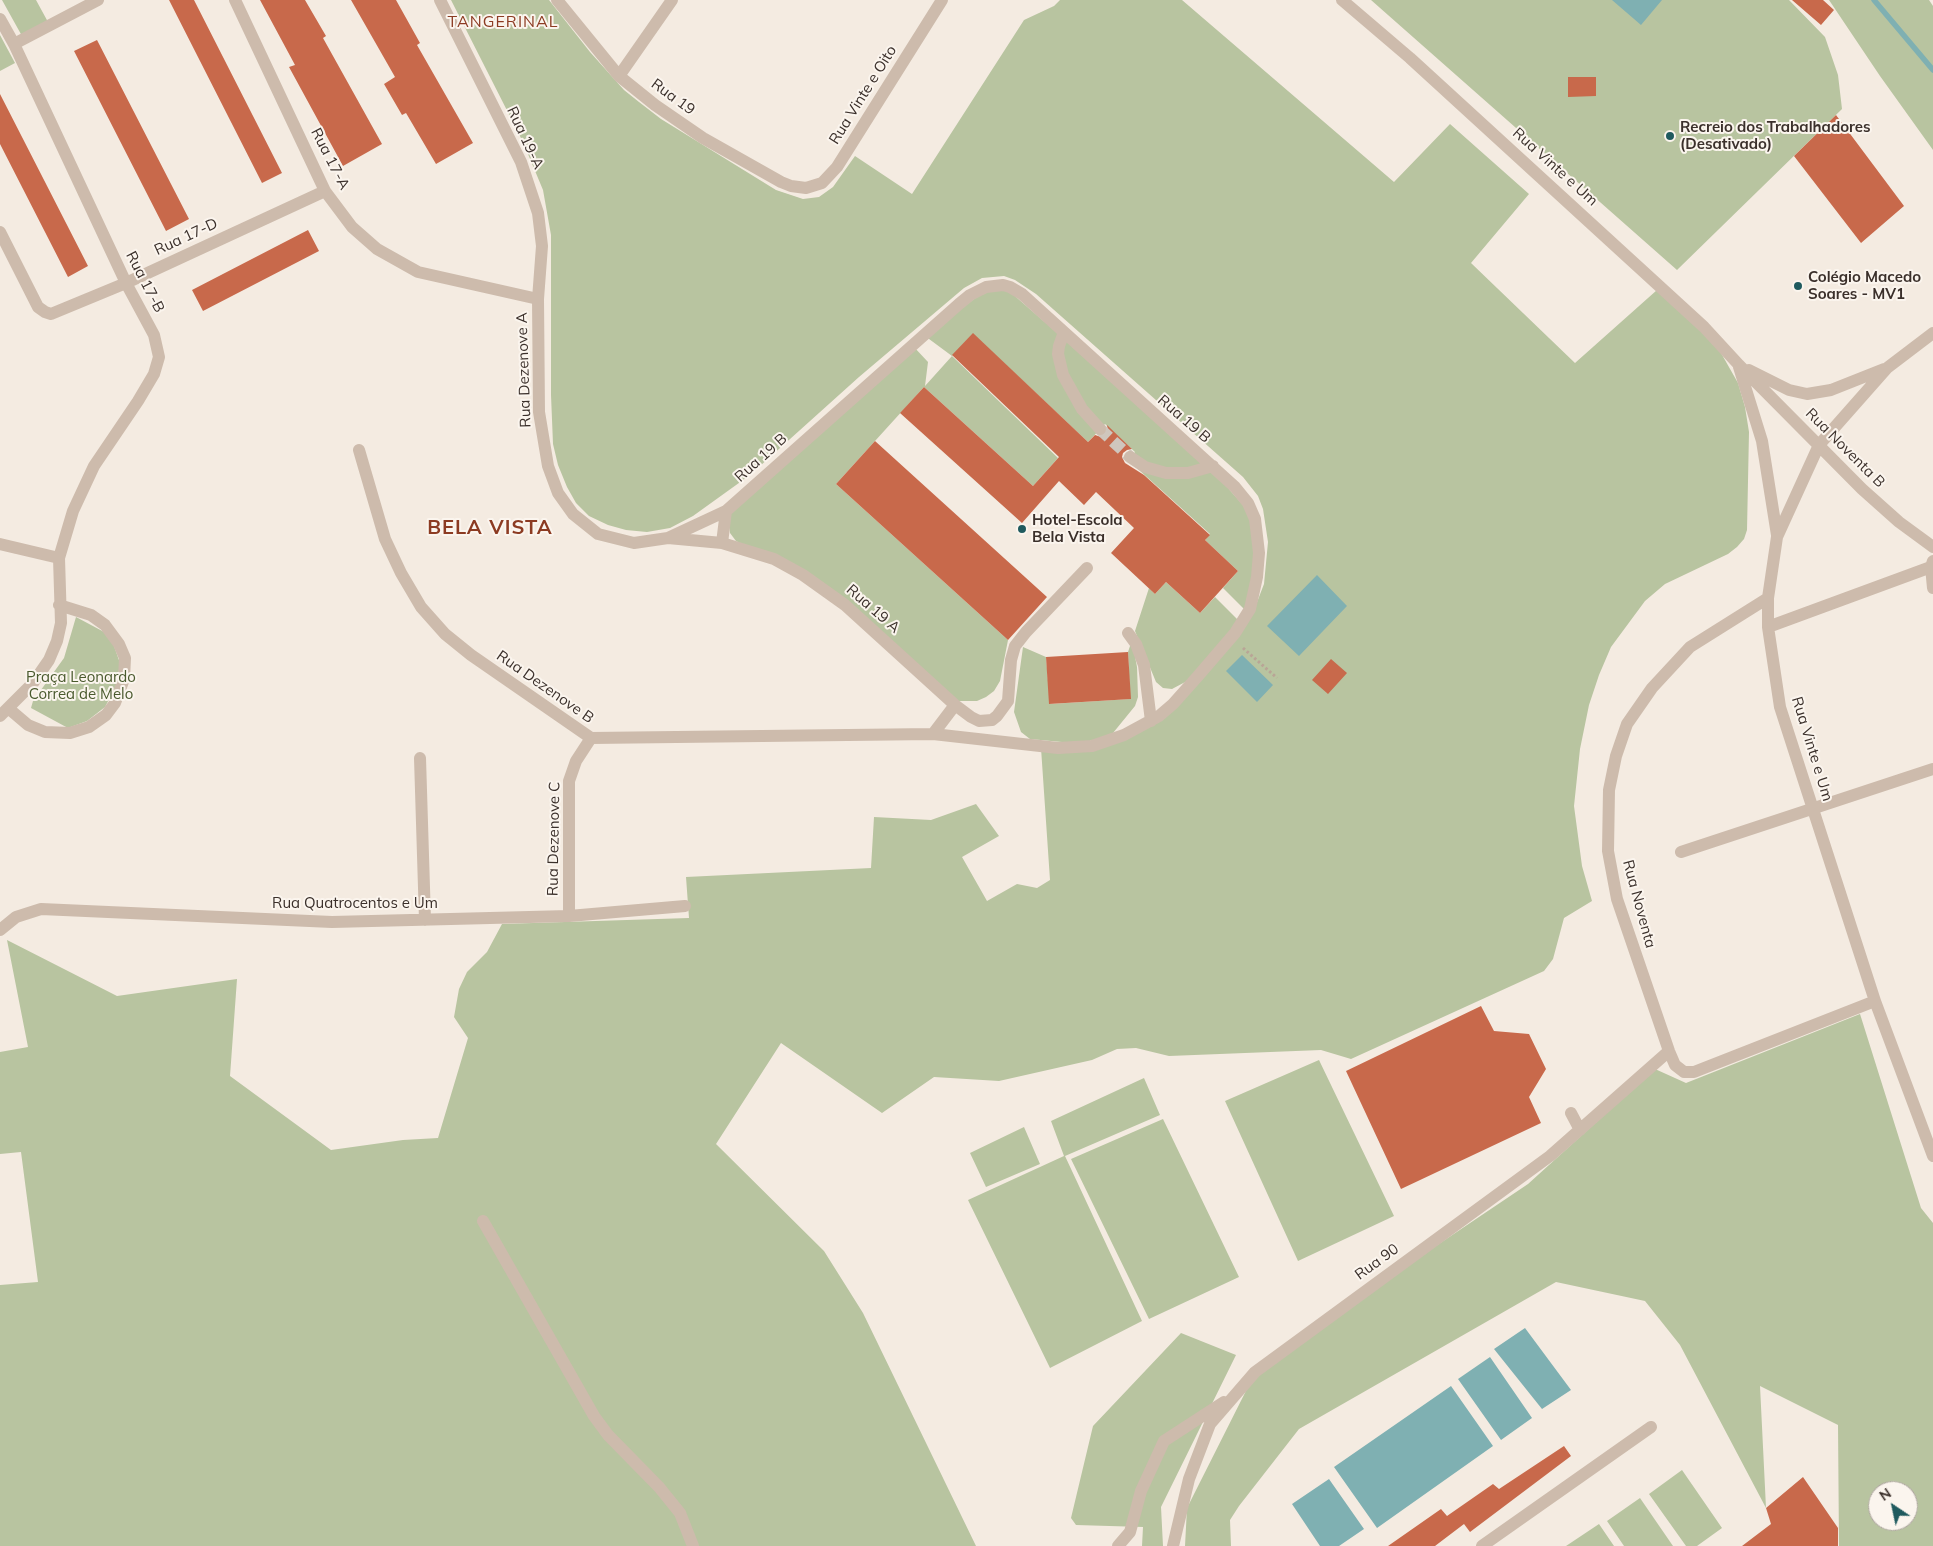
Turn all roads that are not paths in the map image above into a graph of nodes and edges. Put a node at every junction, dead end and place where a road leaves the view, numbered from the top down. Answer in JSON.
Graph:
{"nodes":[{"id":1,"x":98,"y":0,"type":"edge"},
{"id":2,"x":235,"y":0,"type":"edge"},
{"id":3,"x":440,"y":0,"type":"edge"},
{"id":4,"x":558,"y":0,"type":"edge"},
{"id":5,"x":672,"y":0,"type":"edge"},
{"id":6,"x":942,"y":0,"type":"edge"},
{"id":7,"x":1342,"y":0,"type":"edge"},
{"id":8,"x":0,"y":20,"type":"edge"},
{"id":9,"x":14,"y":44,"type":"junction"},
{"id":10,"x":619,"y":76,"type":"junction"},
{"id":11,"x":797,"y":187,"type":"joint"},
{"id":12,"x":325,"y":191,"type":"junction"},
{"id":13,"x":0,"y":232,"type":"edge"},
{"id":14,"x":126,"y":283,"type":"junction"},
{"id":15,"x":538,"y":299,"type":"junction"},
{"id":16,"x":1064,"y":332,"type":"junction"},
{"id":17,"x":1933,"y":333,"type":"edge"},
{"id":18,"x":1739,"y":365,"type":"junction"},
{"id":19,"x":1887,"y":368,"type":"junction"},
{"id":20,"x":1100,"y":429,"type":"tunnel mouth"},
{"id":21,"x":1819,"y":445,"type":"junction"},
{"id":22,"x":359,"y":450,"type":"dead end"},
{"id":23,"x":1130,"y":457,"type":"tunnel mouth"},
{"id":24,"x":1213,"y":466,"type":"junction"},
{"id":25,"x":726,"y":511,"type":"junction"},
{"id":26,"x":1777,"y":537,"type":"junction"},
{"id":27,"x":668,"y":538,"type":"junction"},
{"id":28,"x":722,"y":543,"type":"junction"},
{"id":29,"x":0,"y":544,"type":"edge"},
{"id":30,"x":1933,"y":547,"type":"edge"},
{"id":31,"x":60,"y":558,"type":"junction"},
{"id":32,"x":1932,"y":564,"type":"edge"},
{"id":33,"x":1087,"y":568,"type":"dead end"},
{"id":34,"x":1933,"y":588,"type":"edge"},
{"id":35,"x":1768,"y":598,"type":"junction"},
{"id":36,"x":60,"y":605,"type":"junction"},
{"id":37,"x":1768,"y":627,"type":"junction"},
{"id":38,"x":1128,"y":633,"type":"dead end"},
{"id":39,"x":955,"y":705,"type":"junction"},
{"id":40,"x":4,"y":712,"type":"edge"},
{"id":41,"x":1150,"y":722,"type":"junction"},
{"id":42,"x":933,"y":734,"type":"junction"},
{"id":43,"x":591,"y":738,"type":"junction"},
{"id":44,"x":420,"y":758,"type":"dead end"},
{"id":45,"x":1933,"y":769,"type":"edge"},
{"id":46,"x":1813,"y":808,"type":"junction"},
{"id":47,"x":1681,"y":852,"type":"dead end"},
{"id":48,"x":685,"y":906,"type":"dead end"},
{"id":49,"x":569,"y":916,"type":"junction"},
{"id":50,"x":425,"y":920,"type":"junction"},
{"id":51,"x":0,"y":930,"type":"edge"},
{"id":52,"x":1875,"y":1001,"type":"junction"},
{"id":53,"x":1669,"y":1052,"type":"junction"},
{"id":54,"x":1571,"y":1113,"type":"dead end"},
{"id":55,"x":1580,"y":1130,"type":"junction"},
{"id":56,"x":1933,"y":1156,"type":"edge"},
{"id":57,"x":483,"y":1221,"type":"dead end"},
{"id":58,"x":1236,"y":1394,"type":"junction"},
{"id":59,"x":1651,"y":1427,"type":"dead end"},
{"id":60,"x":693,"y":1546,"type":"edge"},
{"id":61,"x":1118,"y":1546,"type":"edge"},
{"id":62,"x":1173,"y":1546,"type":"edge"},
{"id":63,"x":1482,"y":1546,"type":"edge"}],
"edges":[{"from":1,"to":9,"type":"street"},
{"from":2,"to":12,"type":"street","name":"Rua 17-A"},
{"from":3,"to":15,"type":"street","name":"Rua 19-A"},
{"from":4,"to":10,"type":"street","name":"Rua 19"},
{"from":5,"to":10,"type":"street"},
{"from":6,"to":11,"type":"street","name":"Rua Vinte e Oito"},
{"from":7,"to":18,"type":"street","name":"Rua Vinte e Um"},
{"from":8,"to":9,"type":"street","name":"Rua 17-B"},
{"from":9,"to":14,"type":"street","name":"Rua 17-B"},
{"from":10,"to":11,"type":"street","name":"Rua 19"},
{"from":12,"to":14,"type":"street","name":"Rua 17-D"},
{"from":12,"to":15,"type":"street","name":"Rua 17-A"},
{"from":13,"to":14,"type":"street","name":"Rua 17-D"},
{"from":14,"to":31,"type":"street","name":"Rua 17-B"},
{"from":15,"to":27,"type":"street","name":"Rua Dezenove A"},
{"from":16,"to":20,"type":"street"},
{"from":16,"to":24,"type":"street","name":"Rua 19 B"},
{"from":16,"to":25,"type":"street","name":"Rua 19 B"},
{"from":17,"to":19,"type":"street"},
{"from":18,"to":19,"type":"street"},
{"from":18,"to":21,"type":"street","name":"Rua Noventa B"},
{"from":18,"to":26,"type":"street"},
{"from":19,"to":21,"type":"street","name":"Rua Vinte e Um"},
{"from":21,"to":26,"type":"street","name":"Rua Vinte e Um"},
{"from":21,"to":30,"type":"street","name":"Rua Noventa B"},
{"from":22,"to":43,"type":"street","name":"Rua Dezenove B"},
{"from":23,"to":24,"type":"street"},
{"from":24,"to":41,"type":"street","name":"Rua 19 B"},
{"from":25,"to":27,"type":"street","name":"Rua 19 B"},
{"from":25,"to":28,"type":"street"},
{"from":26,"to":35,"type":"street","name":"Rua Vinte e Um"},
{"from":27,"to":28,"type":"street","name":"Rua Dezenove A"},
{"from":28,"to":39,"type":"street","name":"Rua 19 A"},
{"from":29,"to":31,"type":"street"},
{"from":31,"to":36,"type":"street","name":"Rua 17-B"},
{"from":32,"to":34,"type":"street"},
{"from":32,"to":37,"type":"street"},
{"from":33,"to":39,"type":"street","name":"Rua 19 A"},
{"from":35,"to":37,"type":"street","name":"Rua Vinte e Um"},
{"from":35,"to":53,"type":"street","name":"Rua Noventa"},
{"from":36,"to":40,"type":"street","name":"Rua 17-B"},
{"from":36,"to":40,"type":"street"},
{"from":37,"to":46,"type":"street","name":"Rua Vinte e Um"},
{"from":38,"to":41,"type":"street"},
{"from":39,"to":42,"type":"street"},
{"from":41,"to":42,"type":"street","name":"Rua 19 B"},
{"from":42,"to":43,"type":"street","name":"Rua Dezenove B"},
{"from":43,"to":49,"type":"street","name":"Rua Dezenove C"},
{"from":44,"to":50,"type":"street"},
{"from":45,"to":46,"type":"street"},
{"from":46,"to":47,"type":"street"},
{"from":46,"to":52,"type":"street","name":"Rua Vinte e Um"},
{"from":48,"to":49,"type":"street","name":"Rua Quatrocentos e Um"},
{"from":49,"to":50,"type":"street","name":"Rua Quatrocentos e Um"},
{"from":50,"to":51,"type":"street","name":"Rua Quatrocentos e Um"},
{"from":52,"to":53,"type":"street","name":"Rua Noventa"},
{"from":52,"to":56,"type":"street","name":"Rua Vinte e Um"},
{"from":53,"to":55,"type":"street","name":"Rua 90"},
{"from":54,"to":55,"type":"street"},
{"from":55,"to":58,"type":"street","name":"Rua 90"},
{"from":57,"to":60,"type":"street"},
{"from":58,"to":61,"type":"street"},
{"from":58,"to":62,"type":"street","name":"Rua 90"},
{"from":59,"to":63,"type":"street"}]}
